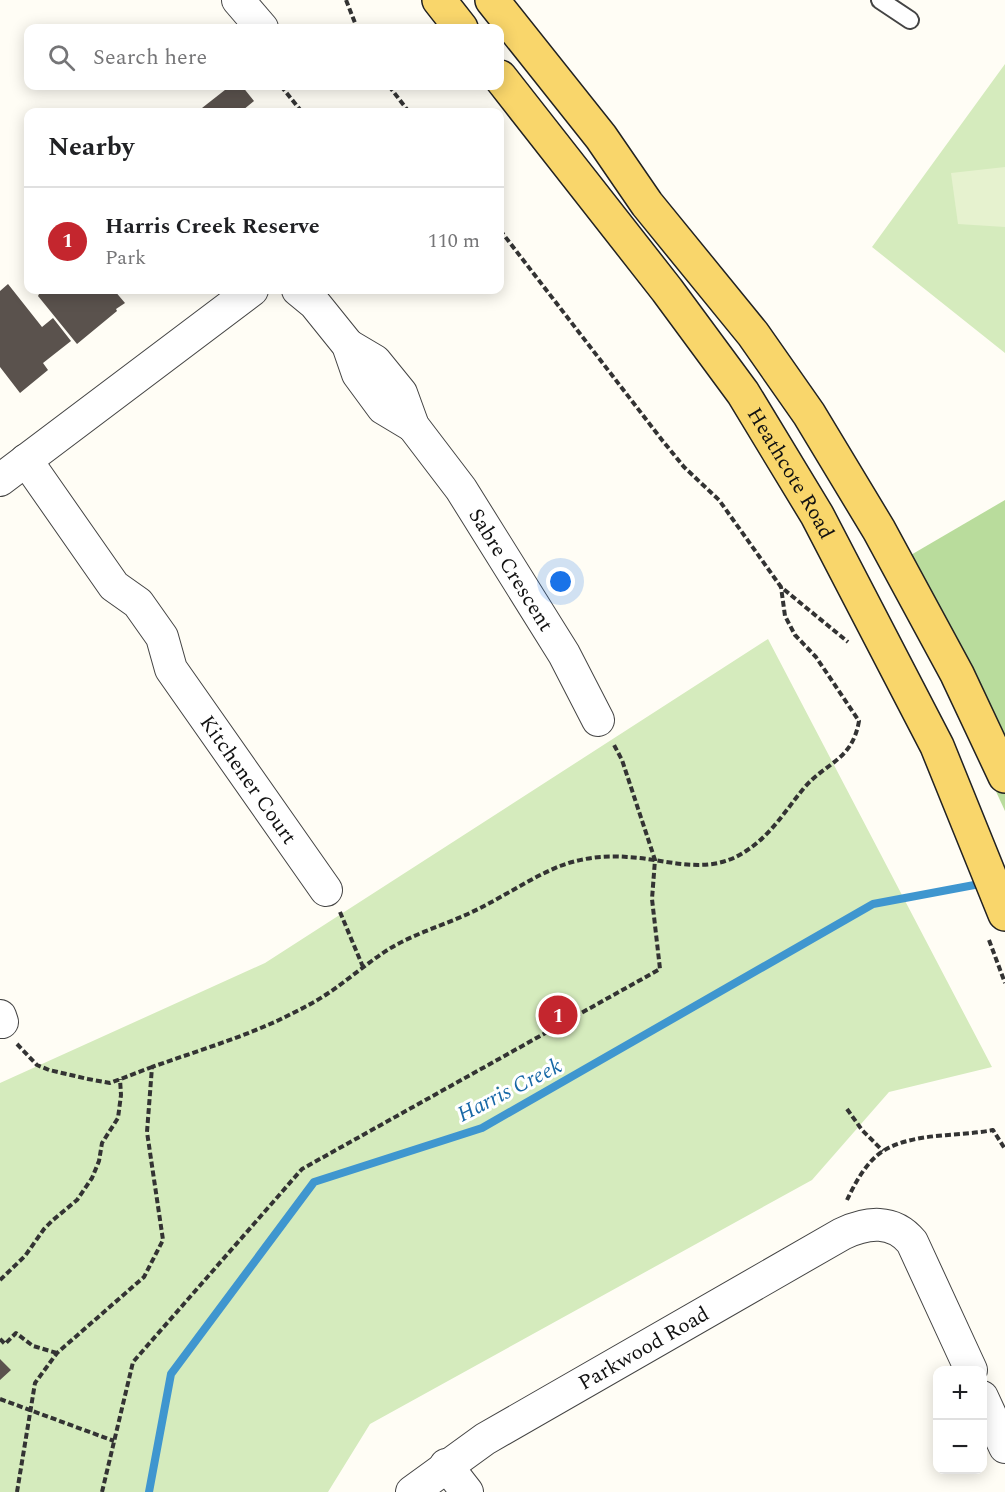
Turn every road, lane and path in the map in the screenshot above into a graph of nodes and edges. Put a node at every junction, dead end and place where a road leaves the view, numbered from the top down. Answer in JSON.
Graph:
{"nodes":[{"id":1,"x":238,"y":0,"type":"edge"},
{"id":2,"x":346,"y":0,"type":"edge"},
{"id":3,"x":439,"y":0,"type":"edge"},
{"id":4,"x":492,"y":0,"type":"edge"},
{"id":5,"x":880,"y":0,"type":"edge"},
{"id":6,"x":910,"y":20,"type":"dead end"},
{"id":7,"x":259,"y":24,"type":"edge"},
{"id":8,"x":355,"y":24,"type":"edge"},
{"id":9,"x":458,"y":24,"type":"edge"},
{"id":10,"x":504,"y":82,"type":"edge"},
{"id":11,"x":284,"y":90,"type":"edge"},
{"id":12,"x":392,"y":90,"type":"edge"},
{"id":13,"x":299,"y":108,"type":"edge"},
{"id":14,"x":406,"y":108,"type":"edge"},
{"id":15,"x":504,"y":235,"type":"edge"},
{"id":16,"x":247,"y":294,"type":"edge"},
{"id":17,"x":303,"y":294,"type":"edge"},
{"id":18,"x":26,"y":460,"type":"junction"},
{"id":19,"x":0,"y":480,"type":"edge"},
{"id":20,"x":781,"y":587,"type":"junction"},
{"id":21,"x":850,"y":644,"type":"dead end"},
{"id":22,"x":598,"y":720,"type":"joint"},
{"id":23,"x":1005,"y":776,"type":"edge"},
{"id":24,"x":655,"y":860,"type":"junction"},
{"id":25,"x":326,"y":890,"type":"joint"},
{"id":26,"x":1005,"y":914,"type":"edge"},
{"id":27,"x":363,"y":967,"type":"junction"},
{"id":28,"x":1,"y":1019,"type":"edge"},
{"id":29,"x":152,"y":1066,"type":"junction"},
{"id":30,"x":120,"y":1079,"type":"junction"},
{"id":31,"x":847,"y":1109,"type":"dead end"},
{"id":32,"x":1005,"y":1149,"type":"edge"},
{"id":33,"x":883,"y":1151,"type":"junction"},
{"id":34,"x":848,"y":1231,"type":"junction"},
{"id":35,"x":0,"y":1280,"type":"edge"},
{"id":36,"x":0,"y":1340,"type":"edge"},
{"id":37,"x":57,"y":1353,"type":"junction"},
{"id":38,"x":969,"y":1366,"type":"edge"},
{"id":39,"x":0,"y":1399,"type":"edge"},
{"id":40,"x":987,"y":1408,"type":"edge"},
{"id":41,"x":29,"y":1409,"type":"junction"},
{"id":42,"x":114,"y":1441,"type":"junction"},
{"id":43,"x":1005,"y":1447,"type":"edge"},
{"id":44,"x":446,"y":1465,"type":"junction"},
{"id":45,"x":17,"y":1492,"type":"edge"},
{"id":46,"x":102,"y":1492,"type":"edge"},
{"id":47,"x":412,"y":1492,"type":"edge"},
{"id":48,"x":466,"y":1492,"type":"edge"}],
"edges":[{"from":1,"to":7,"type":"street"},
{"from":2,"to":8,"type":"path"},
{"from":3,"to":9,"type":"main road"},
{"from":4,"to":23,"type":"main road","name":"Heathcote Road"},
{"from":5,"to":6,"type":"lane"},
{"from":10,"to":26,"type":"main road","name":"Heathcote Road"},
{"from":11,"to":13,"type":"path"},
{"from":12,"to":14,"type":"path"},
{"from":15,"to":20,"type":"path"},
{"from":16,"to":18,"type":"street"},
{"from":17,"to":22,"type":"street","name":"Sabre Crescent"},
{"from":18,"to":19,"type":"street"},
{"from":18,"to":25,"type":"street","name":"Kitchener Court"},
{"from":20,"to":21,"type":"path"},
{"from":20,"to":24,"type":"path"},
{"from":22,"to":24,"type":"path"},
{"from":24,"to":27,"type":"path"},
{"from":24,"to":42,"type":"path"},
{"from":25,"to":27,"type":"path"},
{"from":27,"to":29,"type":"path"},
{"from":28,"to":30,"type":"path"},
{"from":29,"to":30,"type":"path"},
{"from":29,"to":37,"type":"path"},
{"from":30,"to":35,"type":"path"},
{"from":31,"to":33,"type":"path"},
{"from":32,"to":33,"type":"path"},
{"from":33,"to":34,"type":"path"},
{"from":34,"to":38,"type":"street","name":"Parkwood Road"},
{"from":34,"to":44,"type":"street","name":"Parkwood Road"},
{"from":36,"to":37,"type":"path"},
{"from":37,"to":41,"type":"path"},
{"from":39,"to":41,"type":"path"},
{"from":40,"to":43,"type":"street"},
{"from":41,"to":42,"type":"path"},
{"from":41,"to":45,"type":"path"},
{"from":42,"to":46,"type":"path"},
{"from":44,"to":47,"type":"street","name":"Parkwood Road"},
{"from":44,"to":48,"type":"street"}]}
